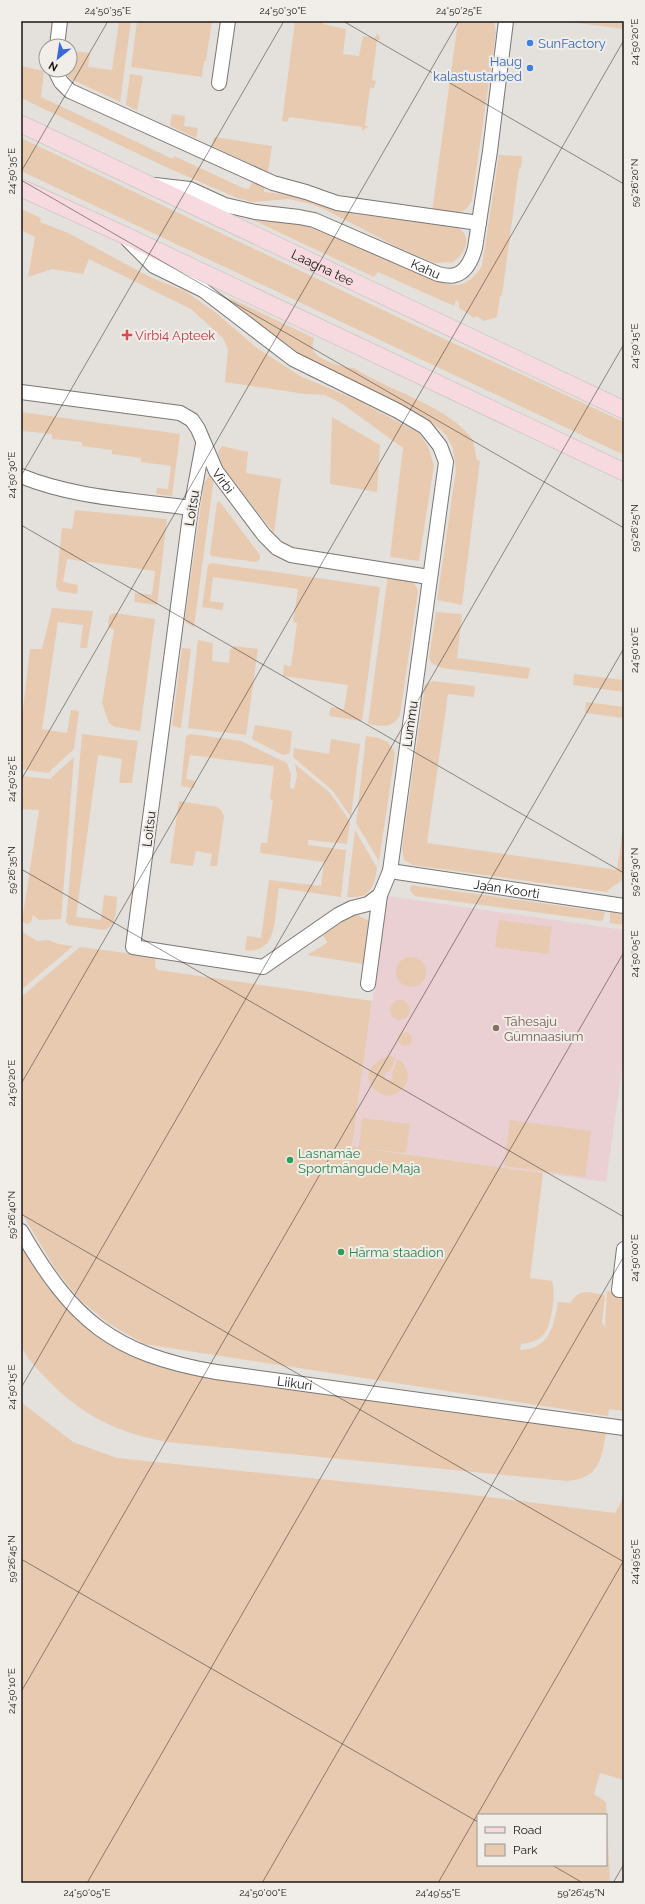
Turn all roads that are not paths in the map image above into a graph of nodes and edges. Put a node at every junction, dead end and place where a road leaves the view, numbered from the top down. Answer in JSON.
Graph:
{"nodes":[{"id":1,"x":60,"y":21,"type":"edge"},
{"id":2,"x":228,"y":21,"type":"edge"},
{"id":3,"x":506,"y":21,"type":"edge"},
{"id":4,"x":58,"y":38,"type":"edge"},
{"id":5,"x":59,"y":78,"type":"edge"},
{"id":6,"x":219,"y":83,"type":"dead end"},
{"id":7,"x":21,"y":124,"type":"edge"},
{"id":8,"x":146,"y":184,"type":"junction"},
{"id":9,"x":21,"y":188,"type":"edge"},
{"id":10,"x":479,"y":222,"type":"junction"},
{"id":11,"x":122,"y":234,"type":"junction"},
{"id":12,"x":21,"y":392,"type":"edge"},
{"id":13,"x":624,"y":410,"type":"edge"},
{"id":14,"x":203,"y":444,"type":"junction"},
{"id":15,"x":624,"y":472,"type":"edge"},
{"id":16,"x":21,"y":476,"type":"edge"},
{"id":17,"x":191,"y":508,"type":"junction"},
{"id":18,"x":429,"y":577,"type":"junction"},
{"id":19,"x":390,"y":871,"type":"junction"},
{"id":20,"x":380,"y":895,"type":"junction"},
{"id":21,"x":624,"y":906,"type":"edge"},
{"id":22,"x":368,"y":984,"type":"dead end"},
{"id":23,"x":21,"y":1231,"type":"edge"},
{"id":24,"x":624,"y":1249,"type":"edge"},
{"id":25,"x":624,"y":1290,"type":"edge"},
{"id":26,"x":624,"y":1428,"type":"edge"}],
"edges":[{"from":1,"to":4,"type":"street"},
{"from":2,"to":6,"type":"street"},
{"from":3,"to":10,"type":"street","name":"Kahu"},
{"from":5,"to":10,"type":"street"},
{"from":7,"to":8,"type":"main road","name":"Laagna tee"},
{"from":8,"to":10,"type":"street","name":"Kahu"},
{"from":8,"to":13,"type":"main road","name":"Laagna tee"},
{"from":9,"to":11,"type":"main road"},
{"from":11,"to":15,"type":"main road"},
{"from":11,"to":18,"type":"street","name":"Lummu"},
{"from":12,"to":14,"type":"street","name":"Virbi"},
{"from":14,"to":17,"type":"street","name":"Loitsu"},
{"from":14,"to":18,"type":"street","name":"Virbi"},
{"from":16,"to":17,"type":"street"},
{"from":17,"to":20,"type":"street","name":"Loitsu"},
{"from":18,"to":19,"type":"street","name":"Lummu"},
{"from":19,"to":20,"type":"street","name":"Lummu"},
{"from":19,"to":21,"type":"street","name":"Jaan Koorti"},
{"from":20,"to":22,"type":"street","name":"Lummu"},
{"from":23,"to":26,"type":"street","name":"Liikuri"},
{"from":24,"to":25,"type":"street"}]}
